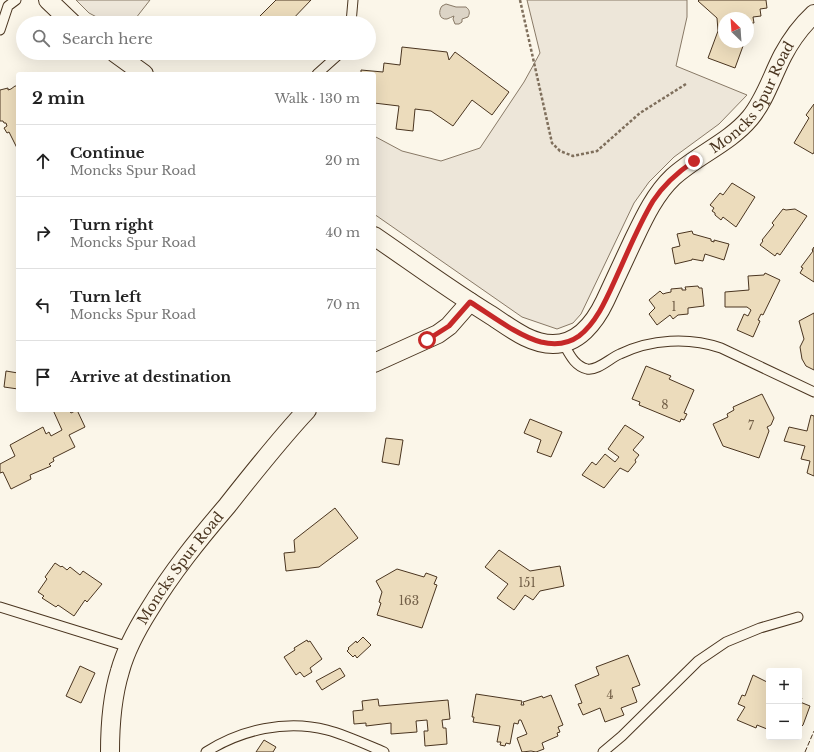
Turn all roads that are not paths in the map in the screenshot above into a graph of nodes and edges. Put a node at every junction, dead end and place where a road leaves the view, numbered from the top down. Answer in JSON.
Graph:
{"nodes":[{"id":1,"x":16,"y":0,"type":"edge"},
{"id":2,"x":48,"y":0,"type":"edge"},
{"id":3,"x":354,"y":0,"type":"edge"},
{"id":4,"x":814,"y":14,"type":"edge"},
{"id":5,"x":65,"y":16,"type":"edge"},
{"id":6,"x":352,"y":16,"type":"edge"},
{"id":7,"x":0,"y":30,"type":"edge"},
{"id":8,"x":125,"y":60,"type":"edge"},
{"id":9,"x":333,"y":60,"type":"edge"},
{"id":10,"x":141,"y":72,"type":"edge"},
{"id":11,"x":319,"y":72,"type":"edge"},
{"id":12,"x":376,"y":237,"type":"edge"},
{"id":13,"x":470,"y":302,"type":"junction"},
{"id":14,"x":563,"y":343,"type":"junction"},
{"id":15,"x":376,"y":362,"type":"edge"},
{"id":16,"x":814,"y":392,"type":"edge"},
{"id":17,"x":305,"y":412,"type":"edge"},
{"id":18,"x":0,"y":607,"type":"edge"},
{"id":19,"x":798,"y":617,"type":"dead end"},
{"id":20,"x":129,"y":647,"type":"junction"},
{"id":21,"x":110,"y":752,"type":"edge"},
{"id":22,"x":206,"y":752,"type":"edge"},
{"id":23,"x":384,"y":752,"type":"edge"},
{"id":24,"x":603,"y":752,"type":"edge"}],
"edges":[{"from":1,"to":7,"type":"lane"},
{"from":2,"to":5,"type":"street"},
{"from":3,"to":6,"type":"lane"},
{"from":4,"to":14,"type":"street","name":"Moncks Spur Road"},
{"from":8,"to":10,"type":"street"},
{"from":9,"to":11,"type":"lane"},
{"from":12,"to":13,"type":"street"},
{"from":13,"to":14,"type":"street"},
{"from":13,"to":15,"type":"street"},
{"from":14,"to":16,"type":"lane"},
{"from":17,"to":20,"type":"street","name":"Moncks Spur Road"},
{"from":18,"to":20,"type":"lane"},
{"from":19,"to":24,"type":"lane"},
{"from":20,"to":21,"type":"street","name":"Moncks Spur Road"},
{"from":22,"to":23,"type":"lane"}]}
